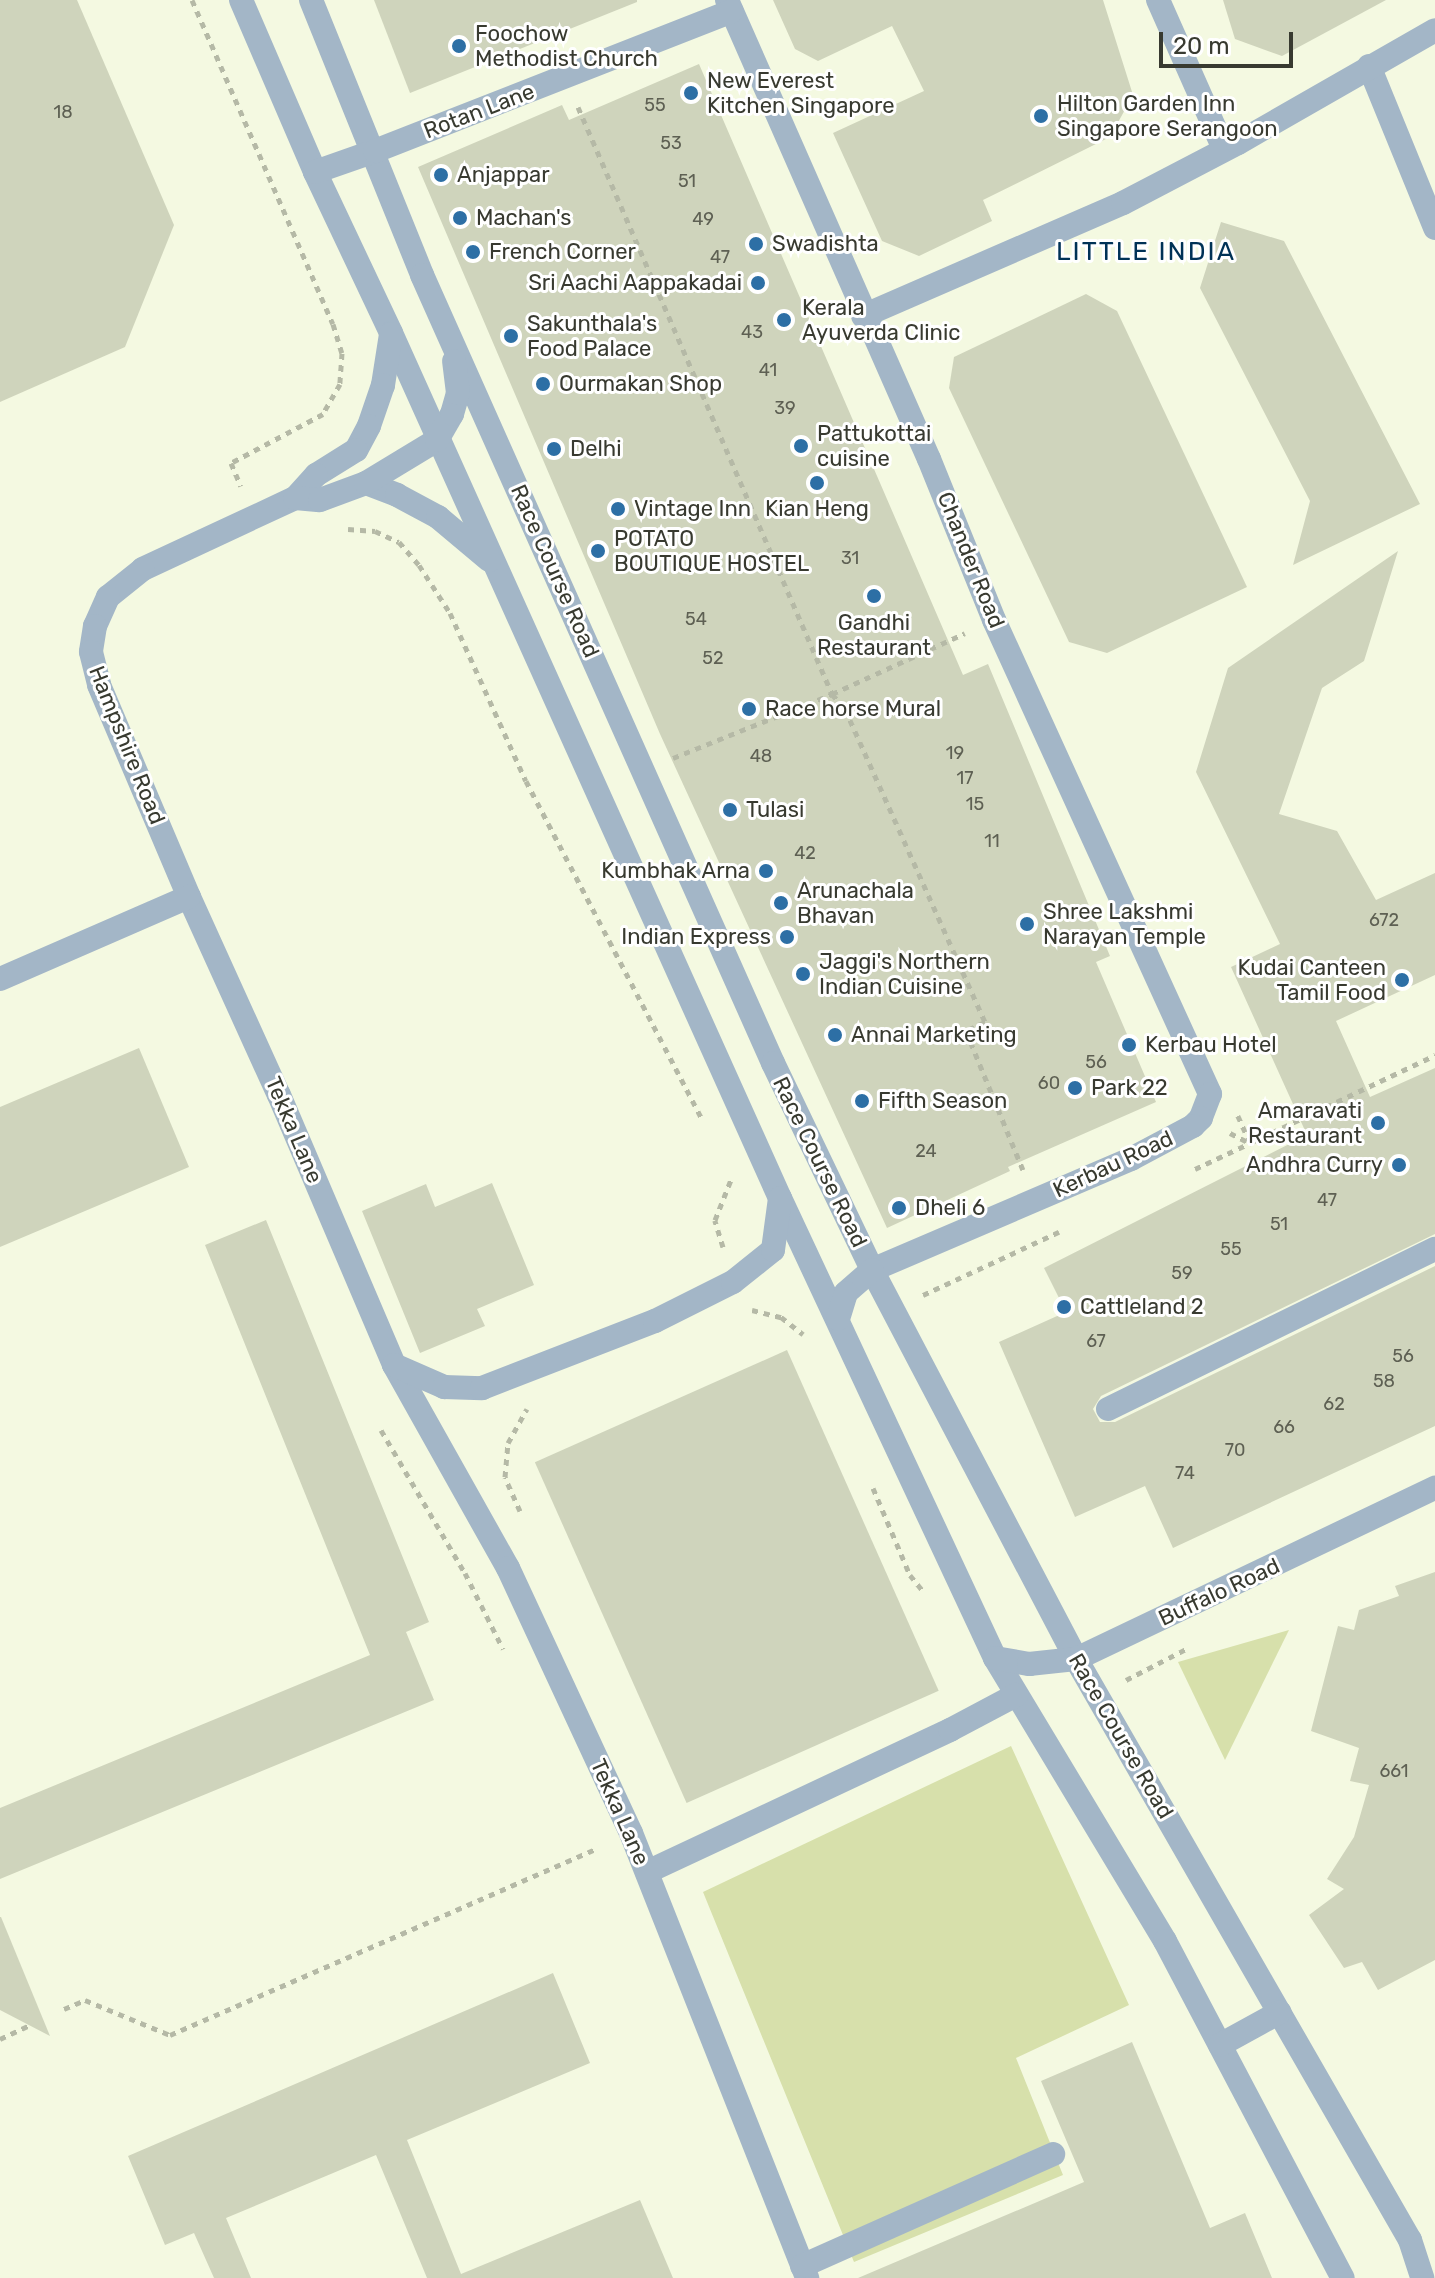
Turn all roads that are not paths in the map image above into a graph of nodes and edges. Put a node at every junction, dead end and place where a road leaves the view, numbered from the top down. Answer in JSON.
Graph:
{"nodes":[{"id":1,"x":241,"y":0,"type":"edge"},
{"id":2,"x":311,"y":0,"type":"edge"},
{"id":3,"x":1158,"y":0,"type":"edge"},
{"id":4,"x":729,"y":5,"type":"edge"},
{"id":5,"x":1435,"y":30,"type":"edge"},
{"id":6,"x":1369,"y":66,"type":"junction"},
{"id":7,"x":1224,"y":149,"type":"junction"},
{"id":8,"x":375,"y":151,"type":"junction"},
{"id":9,"x":315,"y":172,"type":"junction"},
{"id":10,"x":1435,"y":228,"type":"edge"},
{"id":11,"x":863,"y":316,"type":"junction"},
{"id":12,"x":391,"y":333,"type":"junction"},
{"id":13,"x":451,"y":338,"type":"junction"},
{"id":14,"x":437,"y":440,"type":"junction"},
{"id":15,"x":366,"y":483,"type":"junction"},
{"id":16,"x":295,"y":498,"type":"junction"},
{"id":17,"x":497,"y":567,"type":"junction"},
{"id":18,"x":189,"y":897,"type":"junction"},
{"id":19,"x":0,"y":979,"type":"edge"},
{"id":20,"x":1201,"y":1118,"type":"joint"},
{"id":21,"x":780,"y":1198,"type":"junction"},
{"id":22,"x":1435,"y":1249,"type":"edge"},
{"id":23,"x":872,"y":1270,"type":"junction"},
{"id":24,"x":838,"y":1319,"type":"junction"},
{"id":25,"x":394,"y":1365,"type":"junction"},
{"id":26,"x":1108,"y":1409,"type":"dead end"},
{"id":27,"x":1435,"y":1488,"type":"edge"},
{"id":28,"x":995,"y":1658,"type":"junction"},
{"id":29,"x":1076,"y":1659,"type":"junction"},
{"id":30,"x":1016,"y":1695,"type":"junction"},
{"id":31,"x":647,"y":1872,"type":"junction"},
{"id":32,"x":1280,"y":2012,"type":"junction"},
{"id":33,"x":1220,"y":2045,"type":"junction"},
{"id":34,"x":1053,"y":2154,"type":"dead end"},
{"id":35,"x":804,"y":2272,"type":"edge"},
{"id":36,"x":1343,"y":2278,"type":"edge"},
{"id":37,"x":1422,"y":2278,"type":"edge"}],
"edges":[{"from":1,"to":9,"type":"street"},
{"from":2,"to":8,"type":"street","name":"Race Course Road"},
{"from":3,"to":7,"type":"street"},
{"from":4,"to":8,"type":"street","name":"Rotan Lane"},
{"from":4,"to":11,"type":"street","name":"Chander Road"},
{"from":5,"to":6,"type":"street"},
{"from":6,"to":7,"type":"street"},
{"from":6,"to":10,"type":"street"},
{"from":7,"to":11,"type":"street"},
{"from":8,"to":9,"type":"street","name":"Rotan Lane"},
{"from":8,"to":13,"type":"street","name":"Race Course Road"},
{"from":9,"to":12,"type":"street"},
{"from":11,"to":20,"type":"street","name":"Chander Road"},
{"from":12,"to":14,"type":"street"},
{"from":12,"to":16,"type":"street"},
{"from":13,"to":14,"type":"street"},
{"from":13,"to":23,"type":"street","name":"Race Course Road"},
{"from":14,"to":15,"type":"street"},
{"from":14,"to":17,"type":"street"},
{"from":15,"to":16,"type":"street"},
{"from":15,"to":17,"type":"street"},
{"from":16,"to":18,"type":"street","name":"Hampshire Road"},
{"from":17,"to":21,"type":"street"},
{"from":18,"to":19,"type":"street"},
{"from":18,"to":25,"type":"street","name":"Tekka Lane"},
{"from":20,"to":23,"type":"street","name":"Kerbau Road"},
{"from":21,"to":24,"type":"street"},
{"from":21,"to":25,"type":"street"},
{"from":22,"to":26,"type":"street"},
{"from":23,"to":24,"type":"street"},
{"from":23,"to":29,"type":"street","name":"Race Course Road"},
{"from":24,"to":28,"type":"street"},
{"from":25,"to":31,"type":"street","name":"Tekka Lane"},
{"from":27,"to":29,"type":"street","name":"Buffalo Road"},
{"from":28,"to":29,"type":"street","name":"Buffalo Road"},
{"from":28,"to":30,"type":"street"},
{"from":29,"to":32,"type":"street","name":"Race Course Road"},
{"from":30,"to":31,"type":"street"},
{"from":30,"to":33,"type":"street"},
{"from":31,"to":35,"type":"street","name":"Tekka Lane"},
{"from":32,"to":33,"type":"street"},
{"from":32,"to":37,"type":"street","name":"Race Course Road"},
{"from":33,"to":36,"type":"street"},
{"from":34,"to":35,"type":"street"}]}
